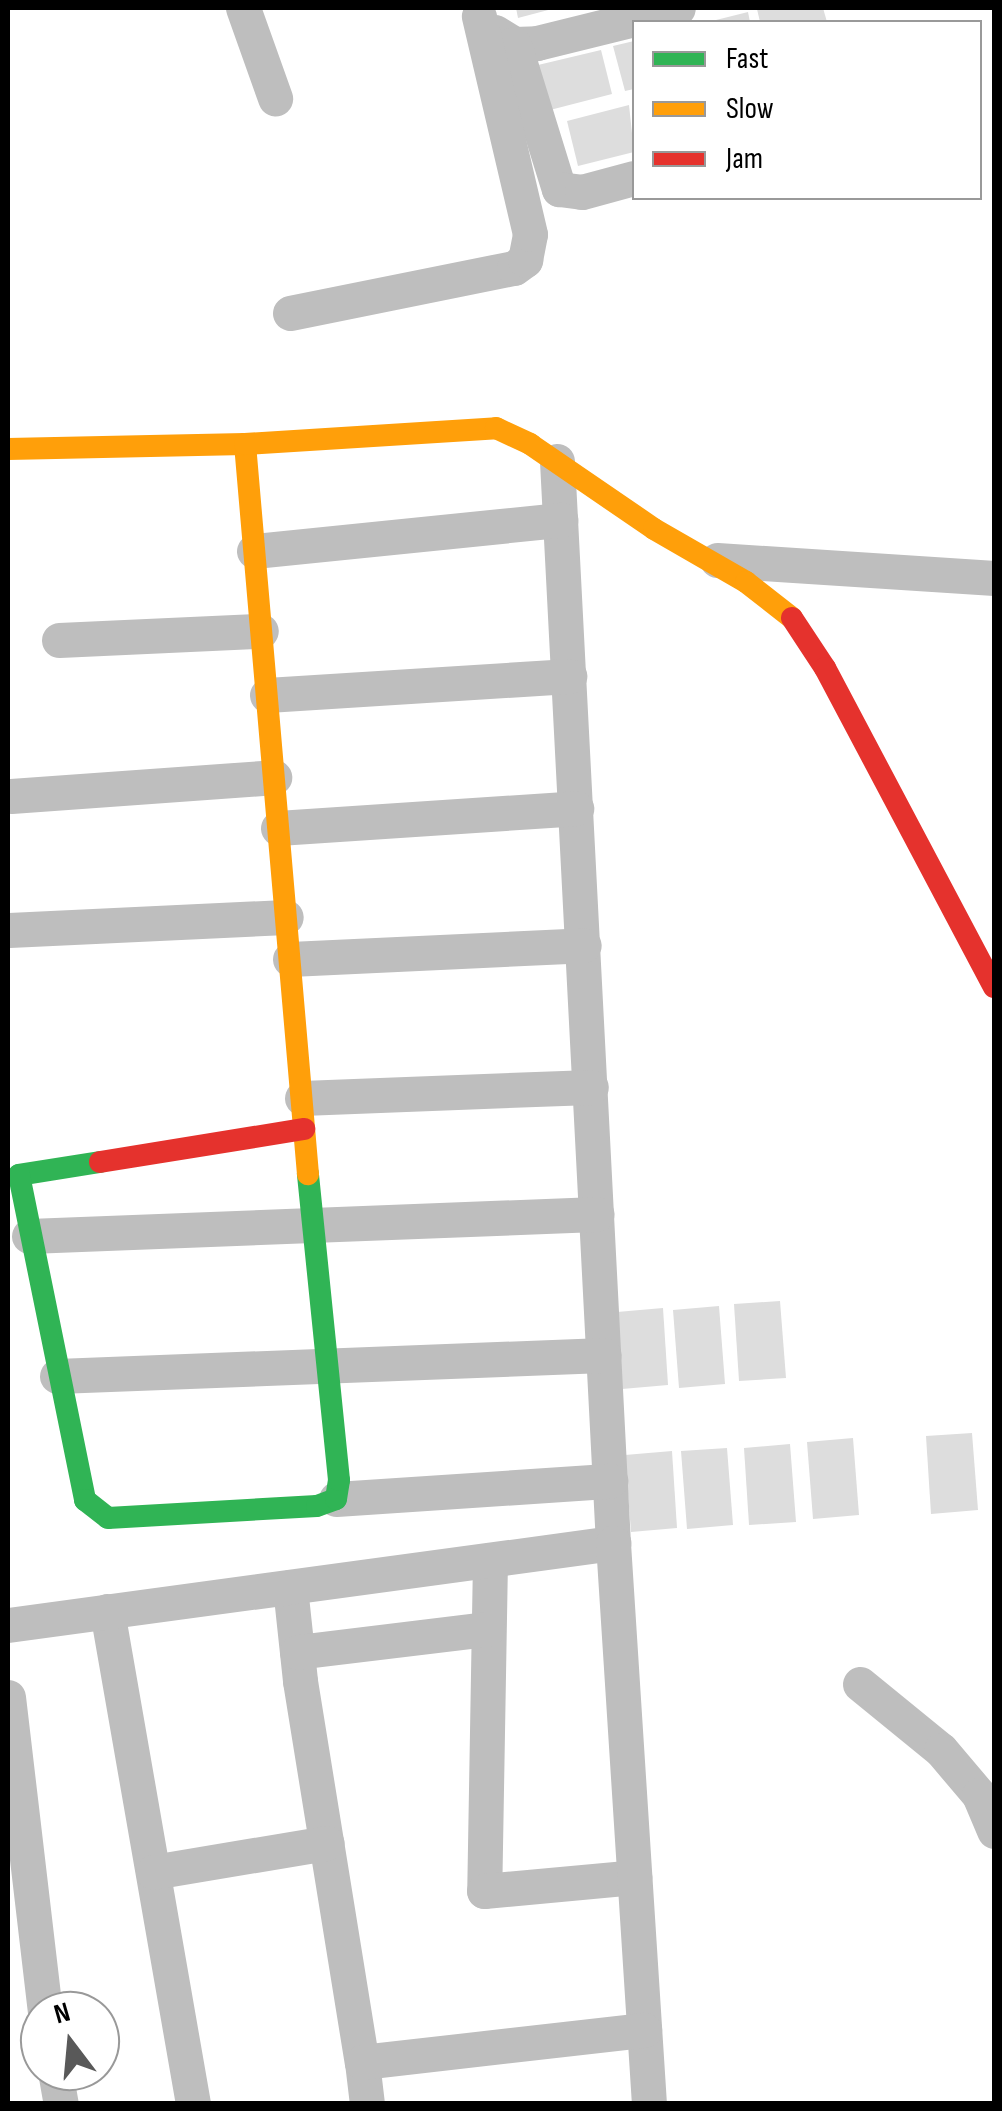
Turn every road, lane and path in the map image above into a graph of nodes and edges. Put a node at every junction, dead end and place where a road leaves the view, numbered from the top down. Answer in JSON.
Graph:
{"nodes":[{"id":1,"x":243,"y":8,"type":"edge"},
{"id":2,"x":678,"y":8,"type":"edge"},
{"id":3,"x":478,"y":12,"type":"edge"},
{"id":4,"x":514,"y":44,"type":"junction"},
{"id":5,"x":275,"y":98,"type":"dead end"},
{"id":6,"x":632,"y":179,"type":"edge"},
{"id":7,"x":290,"y":313,"type":"dead end"},
{"id":8,"x":245,"y":444,"type":"junction"},
{"id":9,"x":8,"y":449,"type":"edge"},
{"id":10,"x":557,"y":461,"type":"junction"},
{"id":11,"x":560,"y":520,"type":"junction"},
{"id":12,"x":254,"y":551,"type":"junction"},
{"id":13,"x":706,"y":559,"type":"junction"},
{"id":14,"x":994,"y":578,"type":"edge"},
{"id":15,"x":261,"y":631,"type":"junction"},
{"id":16,"x":59,"y":640,"type":"dead end"},
{"id":17,"x":569,"y":676,"type":"junction"},
{"id":18,"x":267,"y":695,"type":"junction"},
{"id":19,"x":274,"y":778,"type":"junction"},
{"id":20,"x":11,"y":796,"type":"dead end"},
{"id":21,"x":576,"y":808,"type":"junction"},
{"id":22,"x":278,"y":828,"type":"junction"},
{"id":23,"x":286,"y":917,"type":"junction"},
{"id":24,"x":9,"y":930,"type":"edge"},
{"id":25,"x":584,"y":945,"type":"junction"},
{"id":26,"x":290,"y":958,"type":"junction"},
{"id":27,"x":994,"y":987,"type":"edge"},
{"id":28,"x":591,"y":1087,"type":"junction"},
{"id":29,"x":303,"y":1114,"type":"junction"},
{"id":30,"x":597,"y":1214,"type":"junction"},
{"id":31,"x":312,"y":1226,"type":"junction"},
{"id":32,"x":29,"y":1236,"type":"junction"},
{"id":33,"x":604,"y":1355,"type":"junction"},
{"id":34,"x":325,"y":1365,"type":"junction"},
{"id":35,"x":57,"y":1376,"type":"junction"},
{"id":36,"x":610,"y":1480,"type":"junction"},
{"id":37,"x":336,"y":1498,"type":"junction"},
{"id":38,"x":613,"y":1543,"type":"junction"},
{"id":39,"x":490,"y":1560,"type":"junction"},
{"id":40,"x":290,"y":1587,"type":"junction"},
{"id":41,"x":108,"y":1611,"type":"junction"},
{"id":42,"x":8,"y":1625,"type":"edge"},
{"id":43,"x":488,"y":1629,"type":"junction"},
{"id":44,"x":298,"y":1652,"type":"junction"},
{"id":45,"x":860,"y":1684,"type":"dead end"},
{"id":46,"x":9,"y":1719,"type":"edge"},
{"id":47,"x":994,"y":1831,"type":"edge"},
{"id":48,"x":326,"y":1842,"type":"junction"},
{"id":49,"x":17,"y":1869,"type":"edge"},
{"id":50,"x":153,"y":1872,"type":"junction"},
{"id":51,"x":634,"y":1877,"type":"junction"},
{"id":52,"x":42,"y":1991,"type":"edge"},
{"id":53,"x":644,"y":2030,"type":"junction"},
{"id":54,"x":362,"y":2062,"type":"junction"},
{"id":55,"x":193,"y":2104,"type":"edge"},
{"id":56,"x":367,"y":2104,"type":"edge"},
{"id":57,"x":649,"y":2104,"type":"edge"}],
"edges":[{"from":1,"to":5,"type":"street"},
{"from":2,"to":4,"type":"street"},
{"from":3,"to":4,"type":"street"},
{"from":3,"to":7,"type":"street"},
{"from":4,"to":6,"type":"street"},
{"from":8,"to":9,"type":"street"},
{"from":8,"to":10,"type":"street"},
{"from":8,"to":12,"type":"street"},
{"from":10,"to":11,"type":"street"},
{"from":10,"to":13,"type":"street"},
{"from":11,"to":12,"type":"street"},
{"from":11,"to":17,"type":"street"},
{"from":12,"to":15,"type":"street"},
{"from":13,"to":14,"type":"street"},
{"from":13,"to":27,"type":"street"},
{"from":15,"to":16,"type":"street"},
{"from":15,"to":18,"type":"street"},
{"from":17,"to":18,"type":"street"},
{"from":17,"to":21,"type":"street"},
{"from":18,"to":19,"type":"street"},
{"from":19,"to":20,"type":"street"},
{"from":19,"to":22,"type":"street"},
{"from":21,"to":22,"type":"street"},
{"from":21,"to":25,"type":"street"},
{"from":22,"to":23,"type":"street"},
{"from":23,"to":24,"type":"street"},
{"from":23,"to":26,"type":"street"},
{"from":25,"to":26,"type":"street"},
{"from":25,"to":28,"type":"street"},
{"from":26,"to":29,"type":"street"},
{"from":28,"to":29,"type":"street"},
{"from":28,"to":30,"type":"street"},
{"from":29,"to":31,"type":"street"},
{"from":29,"to":32,"type":"street"},
{"from":30,"to":31,"type":"street"},
{"from":30,"to":33,"type":"street"},
{"from":31,"to":32,"type":"street"},
{"from":31,"to":34,"type":"street"},
{"from":32,"to":35,"type":"street"},
{"from":33,"to":34,"type":"street"},
{"from":33,"to":36,"type":"street"},
{"from":34,"to":35,"type":"street"},
{"from":34,"to":37,"type":"street"},
{"from":35,"to":37,"type":"street"},
{"from":36,"to":37,"type":"street"},
{"from":36,"to":38,"type":"street"},
{"from":38,"to":39,"type":"street"},
{"from":38,"to":51,"type":"street"},
{"from":39,"to":40,"type":"street"},
{"from":39,"to":43,"type":"street"},
{"from":40,"to":41,"type":"street"},
{"from":40,"to":44,"type":"street"},
{"from":41,"to":42,"type":"street"},
{"from":41,"to":50,"type":"street"},
{"from":43,"to":44,"type":"street"},
{"from":43,"to":51,"type":"street"},
{"from":44,"to":48,"type":"street"},
{"from":45,"to":47,"type":"street"},
{"from":46,"to":49,"type":"street"},
{"from":48,"to":50,"type":"street"},
{"from":48,"to":54,"type":"street"},
{"from":49,"to":52,"type":"street"},
{"from":50,"to":55,"type":"street"},
{"from":51,"to":53,"type":"street"},
{"from":53,"to":54,"type":"street"},
{"from":53,"to":57,"type":"street"},
{"from":54,"to":56,"type":"street"}]}
